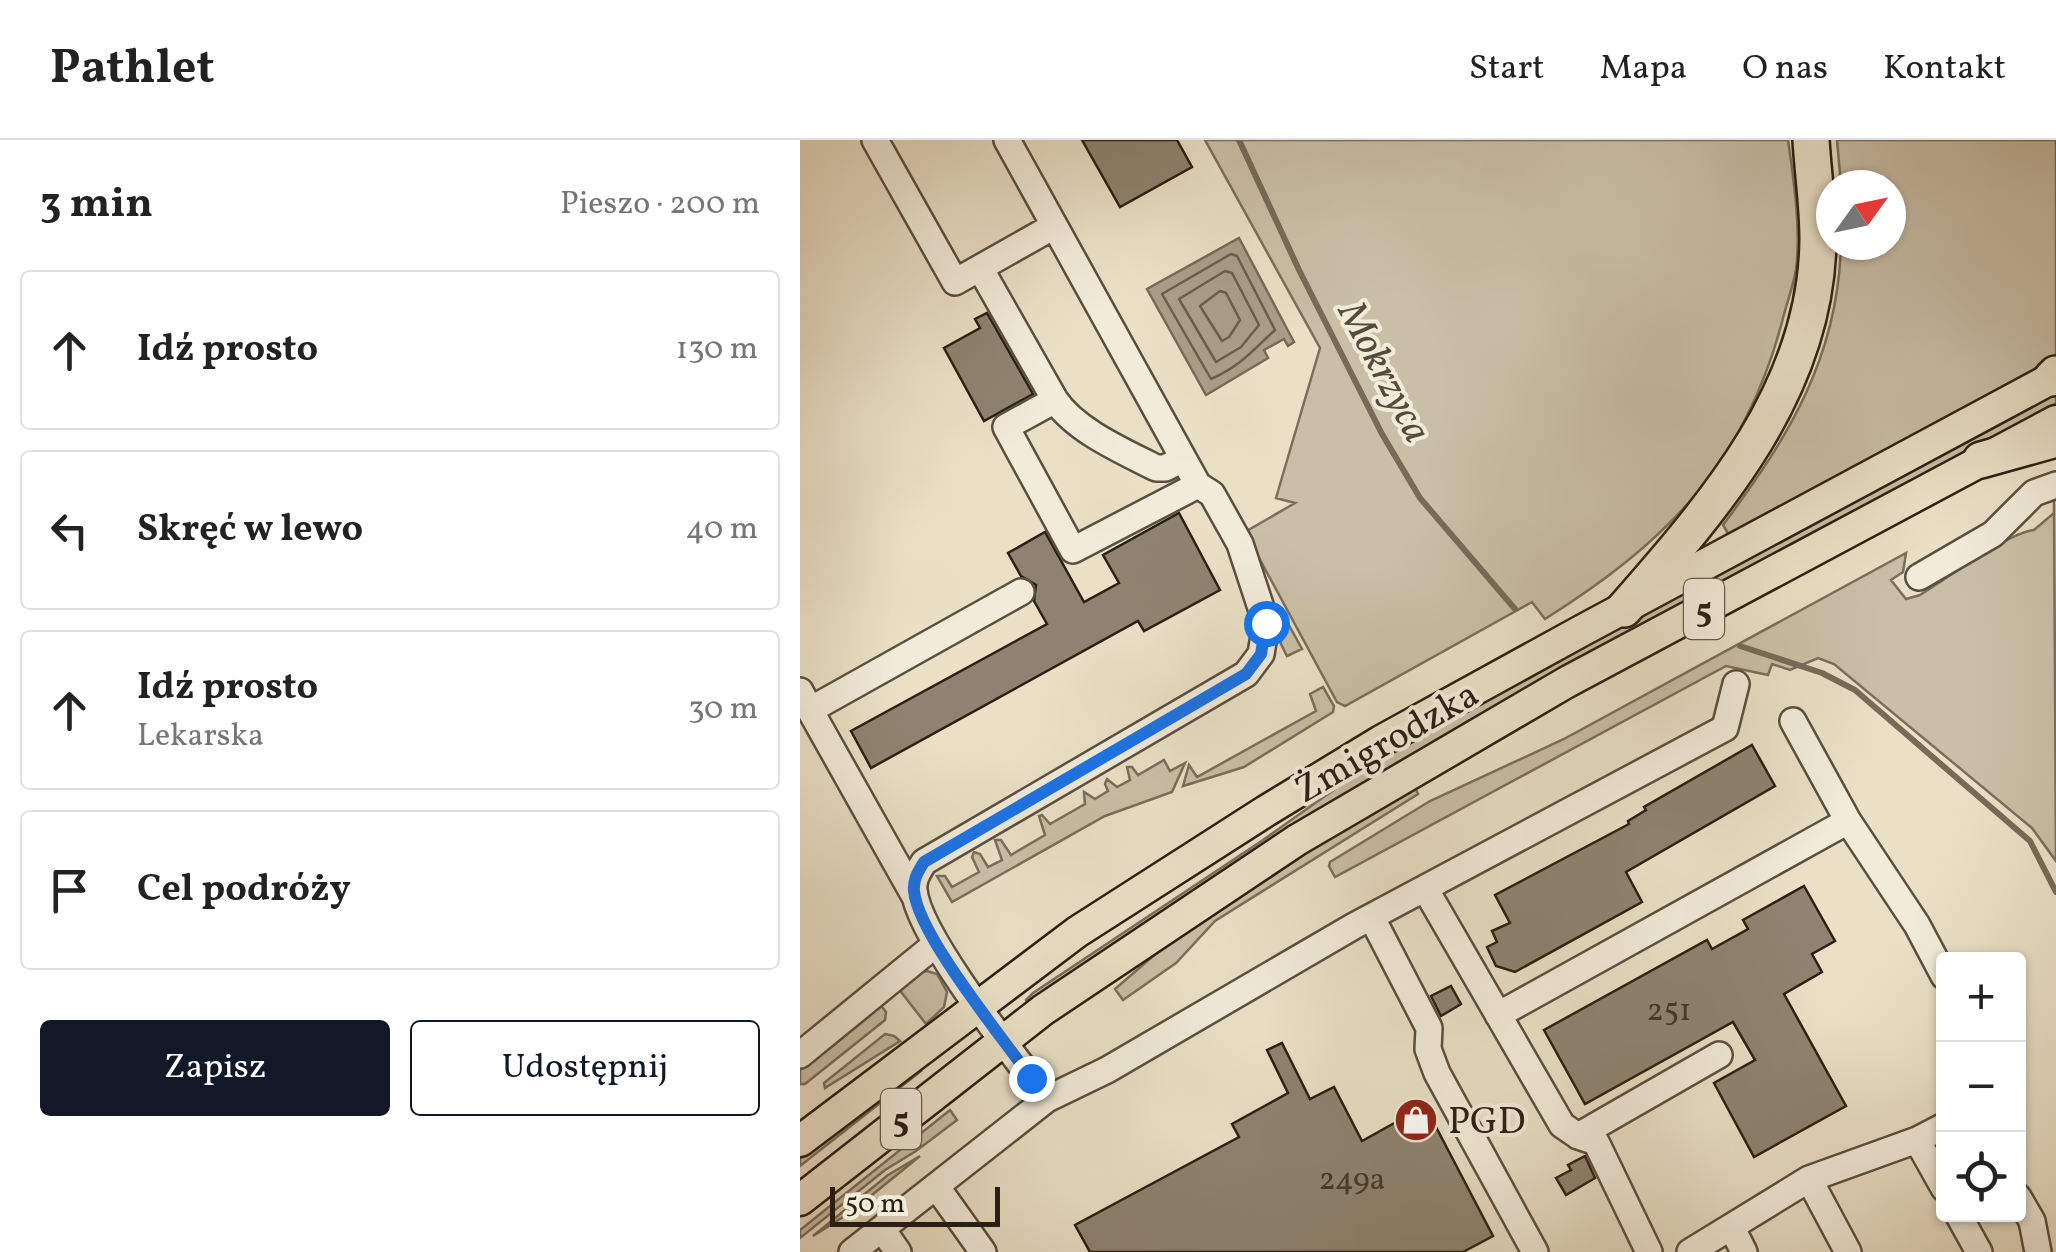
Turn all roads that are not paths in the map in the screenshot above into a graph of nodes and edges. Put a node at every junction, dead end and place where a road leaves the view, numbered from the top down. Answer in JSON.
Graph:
{"nodes":[{"id":1,"x":875,"y":140,"type":"edge"},
{"id":2,"x":1007,"y":140,"type":"edge"},
{"id":3,"x":1811,"y":140,"type":"edge"},
{"id":4,"x":1054,"y":226,"type":"junction"},
{"id":5,"x":980,"y":268,"type":"junction"},
{"id":6,"x":2054,"y":376,"type":"edge"},
{"id":7,"x":1055,"y":400,"type":"junction"},
{"id":8,"x":2056,"y":421,"type":"edge"},
{"id":9,"x":2056,"y":439,"type":"edge"},
{"id":10,"x":1183,"y":459,"type":"junction"},
{"id":11,"x":1982,"y":460,"type":"junction"},
{"id":12,"x":1198,"y":485,"type":"junction"},
{"id":13,"x":2056,"y":485,"type":"edge"},
{"id":14,"x":1918,"y":577,"type":"dead end"},
{"id":15,"x":1021,"y":592,"type":"dead end"},
{"id":16,"x":1624,"y":609,"type":"junction"},
{"id":17,"x":1736,"y":684,"type":"dead end"},
{"id":18,"x":805,"y":700,"type":"edge"},
{"id":19,"x":1793,"y":721,"type":"dead end"},
{"id":20,"x":1848,"y":822,"type":"junction"},
{"id":21,"x":1426,"y":890,"type":"junction"},
{"id":22,"x":914,"y":894,"type":"junction"},
{"id":23,"x":1372,"y":918,"type":"junction"},
{"id":24,"x":936,"y":944,"type":"junction"},
{"id":25,"x":1936,"y":961,"type":"edge"},
{"id":26,"x":978,"y":1004,"type":"junction"},
{"id":27,"x":1498,"y":1015,"type":"junction"},
{"id":28,"x":1003,"y":1040,"type":"junction"},
{"id":29,"x":1719,"y":1055,"type":"dead end"},
{"id":30,"x":800,"y":1056,"type":"edge"},
{"id":31,"x":1048,"y":1099,"type":"junction"},
{"id":32,"x":1936,"y":1130,"type":"edge"},
{"id":33,"x":1578,"y":1136,"type":"junction"},
{"id":34,"x":800,"y":1140,"type":"edge"},
{"id":35,"x":1918,"y":1140,"type":"junction"},
{"id":36,"x":1936,"y":1173,"type":"edge"},
{"id":37,"x":1809,"y":1179,"type":"junction"},
{"id":38,"x":936,"y":1186,"type":"junction"},
{"id":39,"x":800,"y":1200,"type":"edge"},
{"id":40,"x":2026,"y":1210,"type":"edge"},
{"id":41,"x":1962,"y":1222,"type":"edge"},
{"id":42,"x":882,"y":1228,"type":"junction"},
{"id":43,"x":1732,"y":1228,"type":"junction"},
{"id":44,"x":978,"y":1235,"type":"edge"},
{"id":45,"x":858,"y":1250,"type":"edge"},
{"id":46,"x":898,"y":1252,"type":"edge"},
{"id":47,"x":1535,"y":1252,"type":"edge"},
{"id":48,"x":1649,"y":1252,"type":"edge"},
{"id":49,"x":1690,"y":1252,"type":"edge"},
{"id":50,"x":1744,"y":1252,"type":"edge"},
{"id":51,"x":1848,"y":1252,"type":"edge"},
{"id":52,"x":1978,"y":1252,"type":"edge"},
{"id":53,"x":2038,"y":1252,"type":"edge"}],
"edges":[{"from":1,"to":5,"type":"street"},
{"from":2,"to":4,"type":"street"},
{"from":3,"to":16,"type":"highway","number":"5"},
{"from":4,"to":5,"type":"street"},
{"from":4,"to":10,"type":"street"},
{"from":5,"to":7,"type":"street"},
{"from":6,"to":16,"type":"main road","name":"Żmigrodzka"},
{"from":7,"to":10,"type":"street"},
{"from":7,"to":12,"type":"street"},
{"from":8,"to":11,"type":"main road","name":"Żmigrodzka"},
{"from":9,"to":11,"type":"highway","number":"5"},
{"from":10,"to":12,"type":"street"},
{"from":11,"to":28,"type":"main road","name":"Żmigrodzka","number":"5"},
{"from":12,"to":22,"type":"street"},
{"from":13,"to":14,"type":"street"},
{"from":15,"to":18,"type":"street"},
{"from":16,"to":26,"type":"main road","name":"Żmigrodzka","number":"5"},
{"from":17,"to":21,"type":"street"},
{"from":18,"to":22,"type":"street"},
{"from":19,"to":20,"type":"street"},
{"from":20,"to":25,"type":"street"},
{"from":20,"to":27,"type":"street"},
{"from":21,"to":23,"type":"street"},
{"from":21,"to":27,"type":"street"},
{"from":22,"to":24,"type":"street"},
{"from":23,"to":31,"type":"street"},
{"from":23,"to":47,"type":"street"},
{"from":24,"to":26,"type":"street"},
{"from":24,"to":30,"type":"street"},
{"from":26,"to":28,"type":"street"},
{"from":26,"to":34,"type":"main road","name":"Żmigrodzka","number":"5"},
{"from":27,"to":33,"type":"street"},
{"from":28,"to":31,"type":"street"},
{"from":28,"to":39,"type":"main road","name":"Żmigrodzka","number":"5"},
{"from":29,"to":33,"type":"street"},
{"from":31,"to":38,"type":"street"},
{"from":32,"to":35,"type":"street"},
{"from":33,"to":48,"type":"street"},
{"from":35,"to":36,"type":"street"},
{"from":35,"to":37,"type":"street"},
{"from":37,"to":43,"type":"street"},
{"from":37,"to":51,"type":"street"},
{"from":38,"to":42,"type":"street"},
{"from":38,"to":44,"type":"street"},
{"from":40,"to":53,"type":"street"},
{"from":41,"to":52,"type":"street"},
{"from":42,"to":45,"type":"street"},
{"from":42,"to":46,"type":"street"},
{"from":43,"to":49,"type":"street"},
{"from":43,"to":50,"type":"street"}]}
